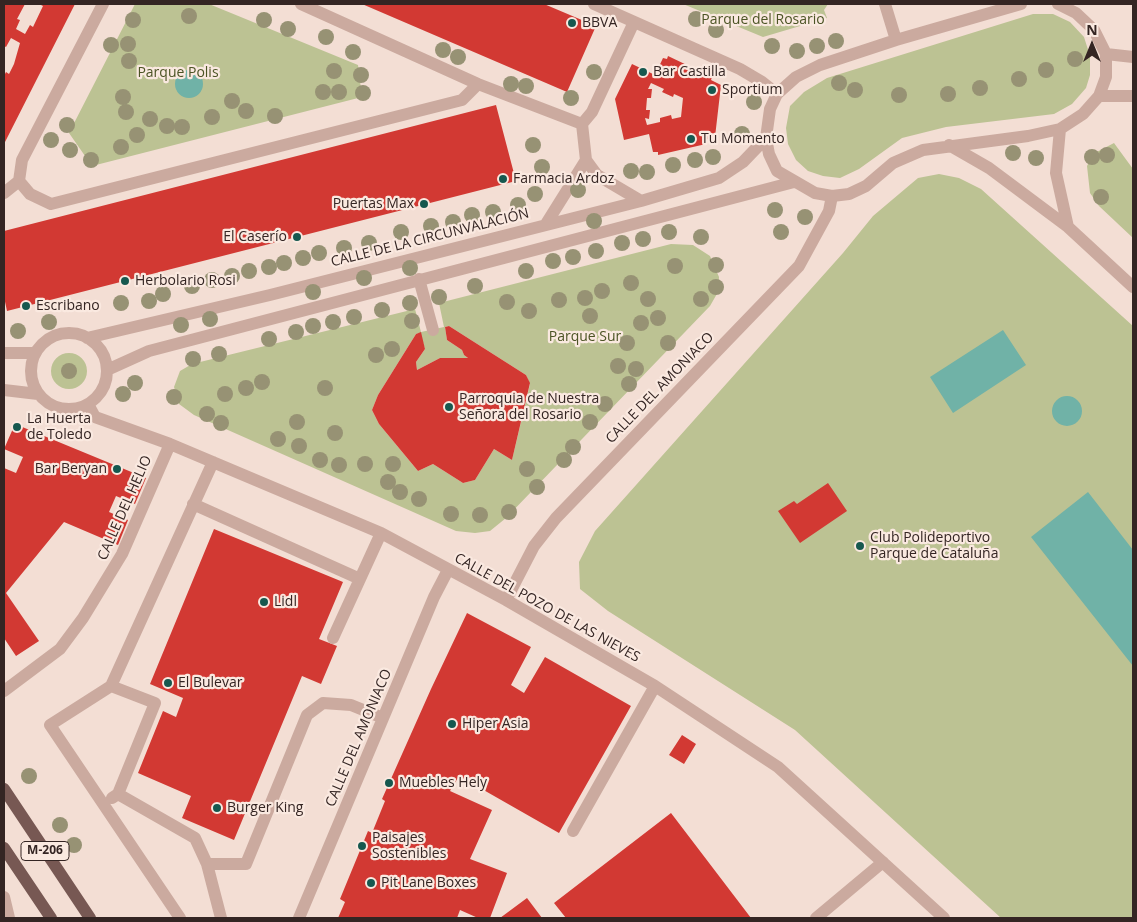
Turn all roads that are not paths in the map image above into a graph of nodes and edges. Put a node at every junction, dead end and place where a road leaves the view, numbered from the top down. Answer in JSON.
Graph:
{"nodes":[{"id":1,"x":103,"y":4,"type":"edge"},
{"id":2,"x":301,"y":4,"type":"edge"},
{"id":3,"x":594,"y":4,"type":"edge"},
{"id":4,"x":885,"y":4,"type":"edge"},
{"id":5,"x":1021,"y":4,"type":"edge"},
{"id":6,"x":1058,"y":4,"type":"edge"},
{"id":7,"x":634,"y":22,"type":"junction"},
{"id":8,"x":896,"y":40,"type":"junction"},
{"id":9,"x":1106,"y":54,"type":"junction"},
{"id":10,"x":1133,"y":57,"type":"edge"},
{"id":11,"x":478,"y":84,"type":"junction"},
{"id":12,"x":777,"y":94,"type":"junction"},
{"id":13,"x":1099,"y":96,"type":"junction"},
{"id":14,"x":1133,"y":96,"type":"edge"},
{"id":15,"x":582,"y":124,"type":"junction"},
{"id":16,"x":1060,"y":129,"type":"junction"},
{"id":17,"x":766,"y":138,"type":"junction"},
{"id":18,"x":949,"y":145,"type":"junction"},
{"id":19,"x":586,"y":160,"type":"junction"},
{"id":20,"x":19,"y":181,"type":"junction"},
{"id":21,"x":794,"y":182,"type":"junction"},
{"id":22,"x":4,"y":193,"type":"edge"},
{"id":23,"x":832,"y":196,"type":"junction"},
{"id":24,"x":641,"y":201,"type":"junction"},
{"id":25,"x":546,"y":224,"type":"junction"},
{"id":26,"x":1068,"y":227,"type":"junction"},
{"id":27,"x":419,"y":279,"type":"junction"},
{"id":28,"x":1133,"y":287,"type":"edge"},
{"id":29,"x":433,"y":330,"type":"dead end"},
{"id":30,"x":87,"y":338,"type":"junction"},
{"id":31,"x":4,"y":352,"type":"edge"},
{"id":32,"x":34,"y":354,"type":"junction"},
{"id":33,"x":107,"y":370,"type":"junction"},
{"id":34,"x":4,"y":390,"type":"edge"},
{"id":35,"x":38,"y":394,"type":"junction"},
{"id":36,"x":88,"y":404,"type":"junction"},
{"id":37,"x":170,"y":444,"type":"junction"},
{"id":38,"x":213,"y":462,"type":"junction"},
{"id":39,"x":193,"y":504,"type":"junction"},
{"id":40,"x":381,"y":533,"type":"junction"},
{"id":41,"x":448,"y":570,"type":"junction"},
{"id":42,"x":360,"y":579,"type":"junction"},
{"id":43,"x":506,"y":600,"type":"junction"},
{"id":44,"x":334,"y":638,"type":"dead end"},
{"id":45,"x":111,"y":686,"type":"junction"},
{"id":46,"x":655,"y":686,"type":"junction"},
{"id":47,"x":4,"y":691,"type":"edge"},
{"id":48,"x":383,"y":718,"type":"junction"},
{"id":49,"x":4,"y":789,"type":"edge"},
{"id":50,"x":118,"y":794,"type":"junction"},
{"id":51,"x":105,"y":804,"type":"junction"},
{"id":52,"x":573,"y":831,"type":"dead end"},
{"id":53,"x":4,"y":848,"type":"edge"},
{"id":54,"x":883,"y":862,"type":"junction"},
{"id":55,"x":206,"y":864,"type":"junction"},
{"id":56,"x":4,"y":897,"type":"edge"},
{"id":57,"x":9,"y":918,"type":"edge"},
{"id":58,"x":51,"y":918,"type":"edge"},
{"id":59,"x":90,"y":918,"type":"edge"},
{"id":60,"x":180,"y":918,"type":"edge"},
{"id":61,"x":221,"y":918,"type":"edge"},
{"id":62,"x":299,"y":918,"type":"edge"},
{"id":63,"x":816,"y":918,"type":"edge"},
{"id":64,"x":944,"y":918,"type":"edge"}],
"edges":[{"from":1,"to":20,"type":"street"},
{"from":2,"to":11,"type":"street"},
{"from":3,"to":7,"type":"street"},
{"from":4,"to":8,"type":"street"},
{"from":5,"to":8,"type":"street"},
{"from":6,"to":9,"type":"street"},
{"from":7,"to":12,"type":"street"},
{"from":7,"to":15,"type":"street"},
{"from":8,"to":12,"type":"street"},
{"from":9,"to":10,"type":"street"},
{"from":9,"to":13,"type":"street"},
{"from":11,"to":15,"type":"street"},
{"from":11,"to":20,"type":"street"},
{"from":12,"to":17,"type":"street"},
{"from":13,"to":14,"type":"street"},
{"from":13,"to":16,"type":"street"},
{"from":15,"to":19,"type":"street"},
{"from":16,"to":18,"type":"street"},
{"from":16,"to":26,"type":"street"},
{"from":17,"to":21,"type":"street"},
{"from":17,"to":24,"type":"street","name":"CALLE DE LA CIRCUNVALACIÓN"},
{"from":18,"to":23,"type":"street"},
{"from":18,"to":26,"type":"street"},
{"from":19,"to":24,"type":"street"},
{"from":19,"to":25,"type":"street"},
{"from":20,"to":22,"type":"street"},
{"from":21,"to":23,"type":"street"},
{"from":21,"to":27,"type":"street"},
{"from":23,"to":43,"type":"street","name":"CALLE DEL AMONIACO"},
{"from":24,"to":25,"type":"street","name":"CALLE DE LA CIRCUNVALACIÓN"},
{"from":25,"to":30,"type":"street","name":"CALLE DE LA CIRCUNVALACIÓN"},
{"from":26,"to":28,"type":"street"},
{"from":27,"to":29,"type":"street"},
{"from":27,"to":33,"type":"street"},
{"from":30,"to":32,"type":"street"},
{"from":30,"to":33,"type":"street"},
{"from":31,"to":32,"type":"street"},
{"from":32,"to":35,"type":"street"},
{"from":33,"to":36,"type":"street"},
{"from":34,"to":35,"type":"street"},
{"from":35,"to":36,"type":"street"},
{"from":36,"to":37,"type":"street","name":"CALLE DEL POZO DE LAS NIEVES"},
{"from":37,"to":38,"type":"street","name":"CALLE DEL POZO DE LAS NIEVES"},
{"from":37,"to":47,"type":"street","name":"CALLE DEL HELIO"},
{"from":38,"to":39,"type":"street"},
{"from":38,"to":40,"type":"street","name":"CALLE DEL POZO DE LAS NIEVES"},
{"from":39,"to":42,"type":"street"},
{"from":39,"to":45,"type":"street"},
{"from":40,"to":41,"type":"street","name":"CALLE DEL POZO DE LAS NIEVES"},
{"from":40,"to":42,"type":"street"},
{"from":41,"to":43,"type":"street","name":"CALLE DEL POZO DE LAS NIEVES"},
{"from":41,"to":48,"type":"street","name":"CALLE DEL AMONIACO"},
{"from":42,"to":44,"type":"street"},
{"from":43,"to":46,"type":"street","name":"CALLE DEL POZO DE LAS NIEVES"},
{"from":45,"to":50,"type":"street"},
{"from":45,"to":51,"type":"street"},
{"from":46,"to":52,"type":"street"},
{"from":46,"to":54,"type":"street","name":"CALLE DEL POZO DE LAS NIEVES"},
{"from":48,"to":55,"type":"street"},
{"from":48,"to":62,"type":"street","name":"CALLE DEL AMONIACO"},
{"from":49,"to":59,"type":"main road","number":"M-206"},
{"from":50,"to":51,"type":"street"},
{"from":50,"to":55,"type":"street"},
{"from":51,"to":60,"type":"street"},
{"from":53,"to":58,"type":"main road","number":"M-206"},
{"from":54,"to":63,"type":"street"},
{"from":54,"to":64,"type":"street","name":"CALLE DEL POZO DE LAS NIEVES"},
{"from":55,"to":61,"type":"street"},
{"from":56,"to":57,"type":"street"}]}
